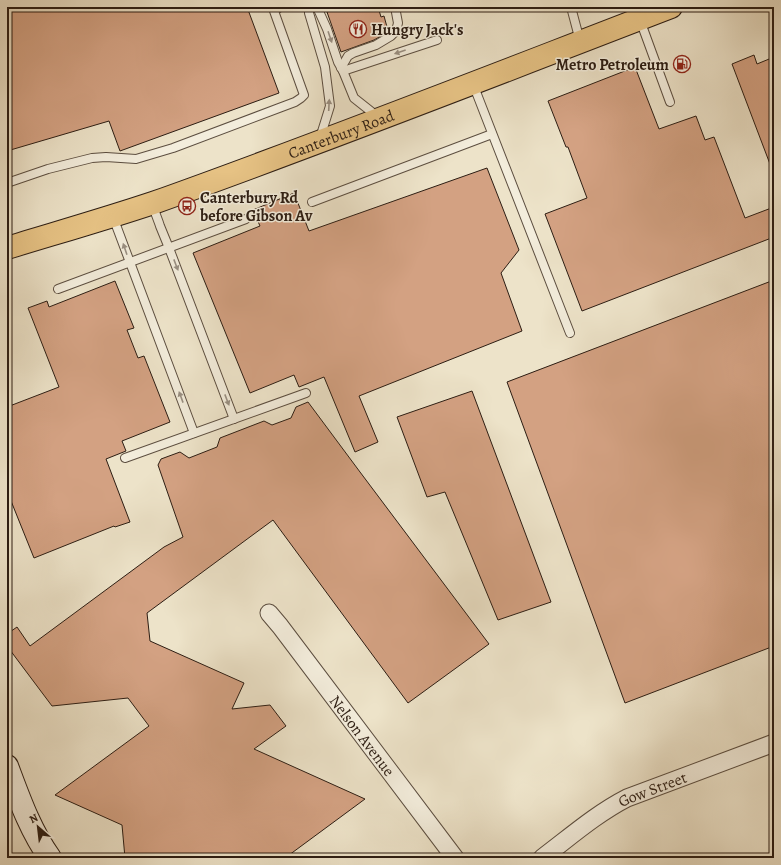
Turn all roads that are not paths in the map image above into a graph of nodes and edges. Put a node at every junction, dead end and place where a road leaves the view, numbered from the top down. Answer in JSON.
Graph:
{"nodes":[{"id":1,"x":309,"y":7,"type":"edge"},
{"id":2,"x":317,"y":7,"type":"edge"},
{"id":3,"x":395,"y":7,"type":"edge"},
{"id":4,"x":571,"y":7,"type":"edge"},
{"id":5,"x":671,"y":7,"type":"edge"},
{"id":6,"x":275,"y":8,"type":"edge"},
{"id":7,"x":640,"y":19,"type":"junction"},
{"id":8,"x":437,"y":40,"type":"dead end"},
{"id":9,"x":580,"y":42,"type":"junction"},
{"id":10,"x":342,"y":70,"type":"junction"},
{"id":11,"x":472,"y":83,"type":"junction"},
{"id":12,"x":670,"y":102,"type":"dead end"},
{"id":13,"x":380,"y":119,"type":"junction"},
{"id":14,"x":492,"y":134,"type":"junction"},
{"id":15,"x":319,"y":142,"type":"junction"},
{"id":16,"x":7,"y":183,"type":"edge"},
{"id":17,"x":312,"y":202,"type":"dead end"},
{"id":18,"x":152,"y":203,"type":"junction"},
{"id":19,"x":113,"y":216,"type":"junction"},
{"id":20,"x":246,"y":219,"type":"dead end"},
{"id":21,"x":7,"y":248,"type":"edge"},
{"id":22,"x":169,"y":248,"type":"junction"},
{"id":23,"x":130,"y":262,"type":"junction"},
{"id":24,"x":58,"y":289,"type":"dead end"},
{"id":25,"x":570,"y":333,"type":"dead end"},
{"id":26,"x":306,"y":393,"type":"dead end"},
{"id":27,"x":234,"y":419,"type":"junction"},
{"id":28,"x":194,"y":433,"type":"junction"},
{"id":29,"x":125,"y":458,"type":"dead end"},
{"id":30,"x":269,"y":613,"type":"dead end"},
{"id":31,"x":774,"y":743,"type":"edge"},
{"id":32,"x":7,"y":766,"type":"edge"},
{"id":33,"x":50,"y":858,"type":"edge"},
{"id":34,"x":454,"y":858,"type":"edge"},
{"id":35,"x":542,"y":858,"type":"edge"}],
"edges":[{"from":15,"to":1,"type":"lane","one_way":true},
{"from":2,"to":10,"type":"lane","one_way":true},
{"from":3,"to":10,"type":"lane"},
{"from":4,"to":9,"type":"lane"},
{"from":5,"to":7,"type":"highway","name":"Canterbury Road"},
{"from":6,"to":16,"type":"lane"},
{"from":7,"to":9,"type":"highway","name":"Canterbury Road"},
{"from":7,"to":12,"type":"lane"},
{"from":8,"to":10,"type":"lane","one_way":true},
{"from":9,"to":11,"type":"highway","name":"Canterbury Road"},
{"from":10,"to":13,"type":"lane"},
{"from":11,"to":13,"type":"highway","name":"Canterbury Road"},
{"from":11,"to":14,"type":"lane"},
{"from":13,"to":15,"type":"highway","name":"Canterbury Road"},
{"from":14,"to":17,"type":"lane"},
{"from":14,"to":25,"type":"lane"},
{"from":15,"to":18,"type":"highway","name":"Canterbury Road"},
{"from":18,"to":19,"type":"highway","name":"Canterbury Road"},
{"from":18,"to":22,"type":"lane"},
{"from":19,"to":21,"type":"highway","name":"Canterbury Road"},
{"from":23,"to":19,"type":"lane","one_way":true},
{"from":20,"to":22,"type":"lane"},
{"from":22,"to":23,"type":"lane"},
{"from":22,"to":27,"type":"lane","one_way":true},
{"from":23,"to":24,"type":"lane"},
{"from":28,"to":23,"type":"lane","one_way":true},
{"from":26,"to":27,"type":"lane"},
{"from":27,"to":28,"type":"lane"},
{"from":28,"to":29,"type":"lane"},
{"from":30,"to":34,"type":"street","name":"Nelson Avenue"},
{"from":31,"to":35,"type":"street","name":"Gow Street"},
{"from":32,"to":33,"type":"main road"}]}
